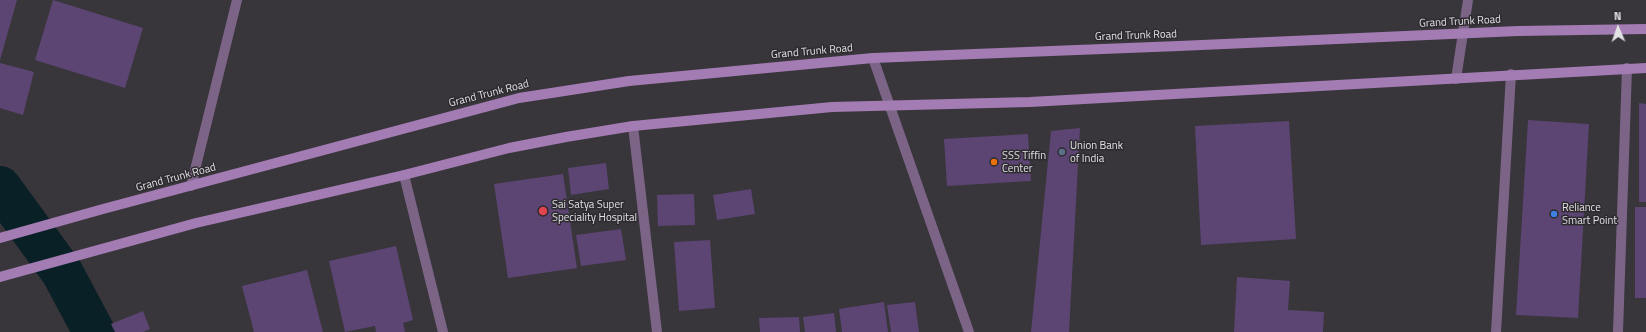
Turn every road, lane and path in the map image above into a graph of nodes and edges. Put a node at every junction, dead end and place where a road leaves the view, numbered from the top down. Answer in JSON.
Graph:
{"nodes":[{"id":1,"x":237,"y":0,"type":"edge"},
{"id":2,"x":1468,"y":0,"type":"edge"},
{"id":3,"x":1646,"y":29,"type":"edge"},
{"id":4,"x":1462,"y":33,"type":"junction"},
{"id":5,"x":873,"y":58,"type":"junction"},
{"id":6,"x":1627,"y":68,"type":"junction"},
{"id":7,"x":1646,"y":68,"type":"edge"},
{"id":8,"x":1511,"y":74,"type":"junction"},
{"id":9,"x":1456,"y":78,"type":"junction"},
{"id":10,"x":890,"y":104,"type":"junction"},
{"id":11,"x":633,"y":126,"type":"junction"},
{"id":12,"x":404,"y":175,"type":"junction"},
{"id":13,"x":192,"y":186,"type":"junction"},
{"id":14,"x":2,"y":238,"type":"edge"},
{"id":15,"x":0,"y":277,"type":"edge"},
{"id":16,"x":443,"y":332,"type":"edge"},
{"id":17,"x":657,"y":332,"type":"edge"},
{"id":18,"x":969,"y":332,"type":"edge"},
{"id":19,"x":1496,"y":332,"type":"edge"},
{"id":20,"x":1618,"y":332,"type":"edge"}],
"edges":[{"from":1,"to":13,"type":"street"},
{"from":2,"to":4,"type":"street"},
{"from":3,"to":4,"type":"main road","name":"Grand Trunk Road"},
{"from":4,"to":5,"type":"main road","name":"Grand Trunk Road"},
{"from":4,"to":9,"type":"street"},
{"from":5,"to":10,"type":"street"},
{"from":5,"to":13,"type":"main road","name":"Grand Trunk Road"},
{"from":6,"to":7,"type":"main road"},
{"from":6,"to":8,"type":"main road"},
{"from":6,"to":20,"type":"street"},
{"from":8,"to":9,"type":"main road"},
{"from":8,"to":19,"type":"street"},
{"from":9,"to":10,"type":"main road"},
{"from":10,"to":11,"type":"main road"},
{"from":10,"to":18,"type":"street"},
{"from":11,"to":12,"type":"main road"},
{"from":11,"to":17,"type":"street"},
{"from":12,"to":15,"type":"main road"},
{"from":12,"to":16,"type":"street"},
{"from":13,"to":14,"type":"main road","name":"Grand Trunk Road"}]}
